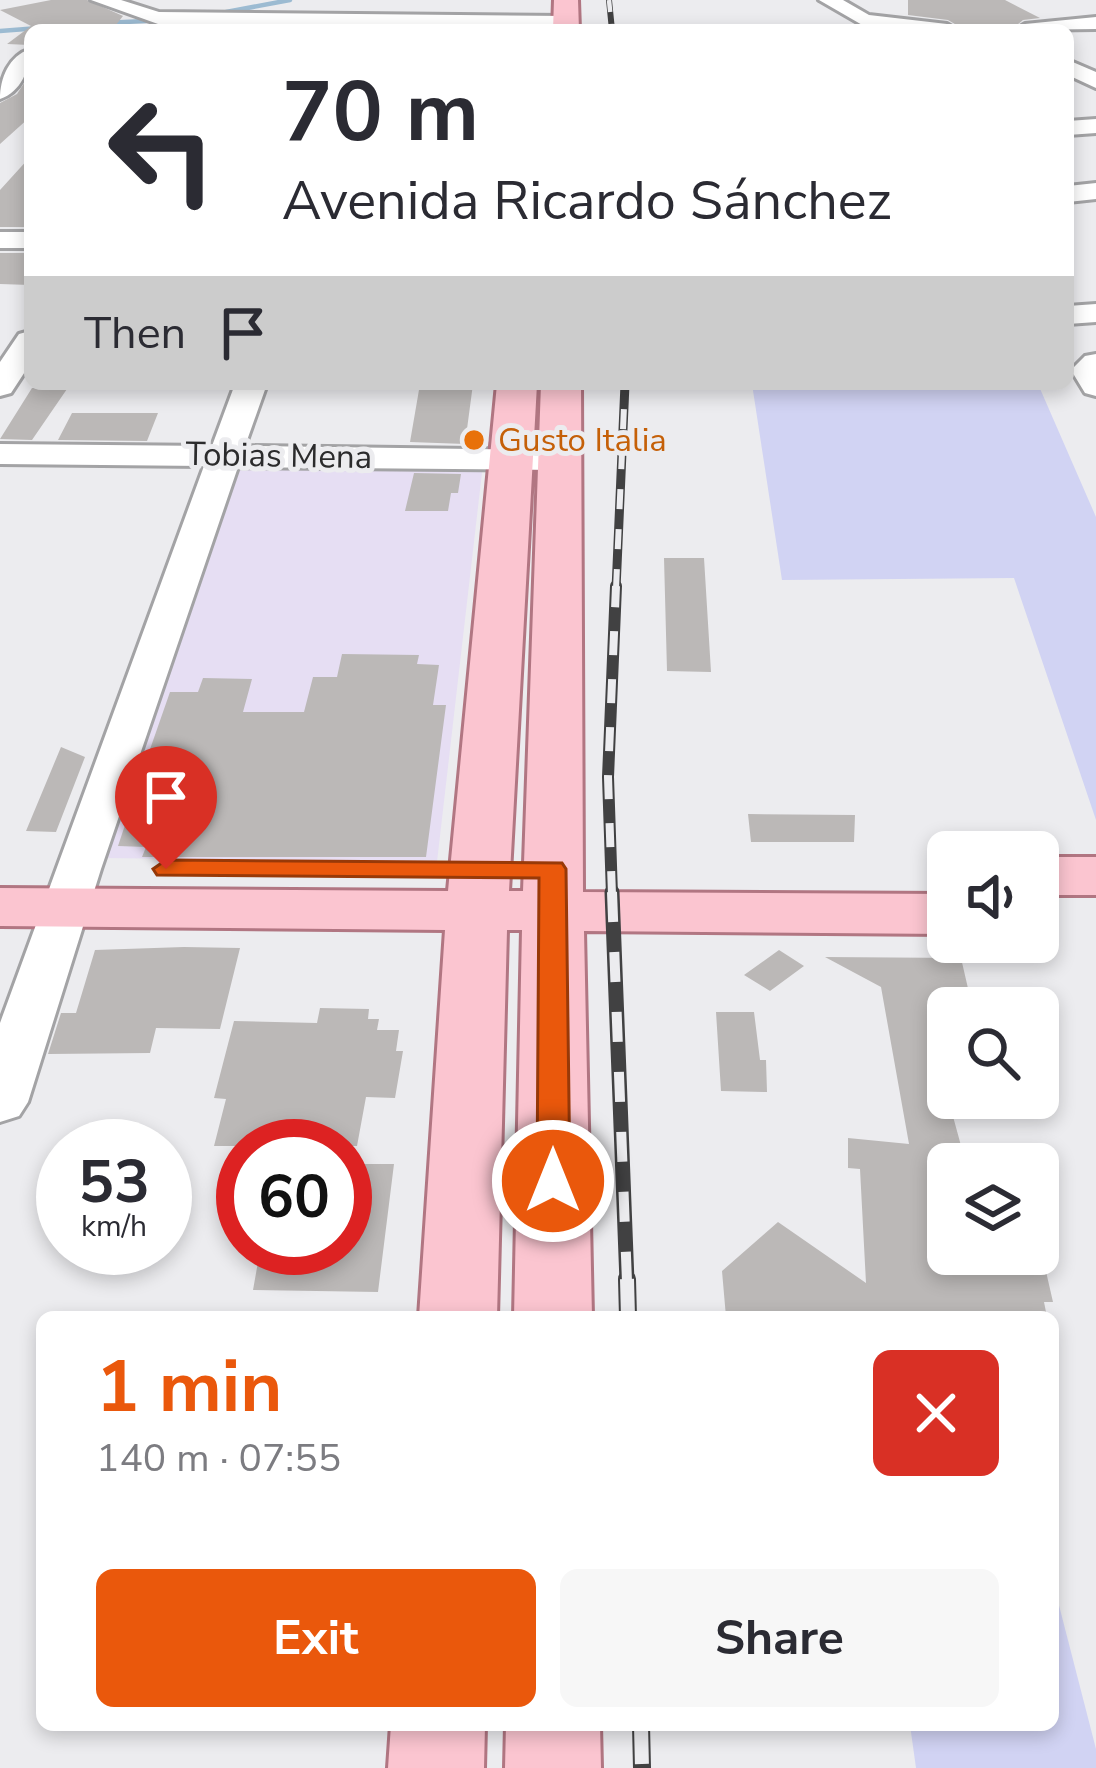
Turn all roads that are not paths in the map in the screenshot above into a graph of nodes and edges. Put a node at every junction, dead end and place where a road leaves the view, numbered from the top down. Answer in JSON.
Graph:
{"nodes":[{"id":1,"x":101,"y":0,"type":"edge"},
{"id":2,"x":229,"y":0,"type":"edge"},
{"id":3,"x":830,"y":0,"type":"edge"},
{"id":4,"x":1068,"y":0,"type":"edge"},
{"id":5,"x":1096,"y":14,"type":"edge"},
{"id":6,"x":380,"y":17,"type":"edge"},
{"id":7,"x":554,"y":17,"type":"edge"},
{"id":8,"x":213,"y":24,"type":"edge"},
{"id":9,"x":884,"y":24,"type":"edge"},
{"id":10,"x":24,"y":65,"type":"edge"},
{"id":11,"x":5,"y":105,"type":"edge"},
{"id":12,"x":24,"y":349,"type":"edge"},
{"id":13,"x":1096,"y":364,"type":"edge"},
{"id":14,"x":0,"y":386,"type":"edge"},
{"id":15,"x":1096,"y":386,"type":"edge"},
{"id":16,"x":249,"y":390,"type":"edge"},
{"id":17,"x":518,"y":390,"type":"edge"},
{"id":18,"x":559,"y":390,"type":"edge"},
{"id":19,"x":0,"y":454,"type":"edge"},
{"id":20,"x":223,"y":455,"type":"junction"},
{"id":21,"x":534,"y":460,"type":"junction"},
{"id":22,"x":0,"y":868,"type":"edge"},
{"id":23,"x":927,"y":875,"type":"edge"},
{"id":24,"x":1059,"y":876,"type":"edge"},
{"id":25,"x":1096,"y":876,"type":"edge"},
{"id":26,"x":72,"y":888,"type":"junction"},
{"id":27,"x":480,"y":890,"type":"junction"},
{"id":28,"x":553,"y":890,"type":"junction"},
{"id":29,"x":0,"y":907,"type":"edge"},
{"id":30,"x":927,"y":913,"type":"edge"},
{"id":31,"x":1059,"y":915,"type":"edge"},
{"id":32,"x":1096,"y":916,"type":"edge"},
{"id":33,"x":0,"y":1102,"type":"edge"},
{"id":34,"x":458,"y":1311,"type":"edge"},
{"id":35,"x":553,"y":1311,"type":"edge"},
{"id":36,"x":438,"y":1731,"type":"edge"},
{"id":37,"x":553,"y":1731,"type":"edge"},
{"id":38,"x":436,"y":1768,"type":"edge"},
{"id":39,"x":553,"y":1768,"type":"edge"}],
"edges":[{"from":1,"to":8,"type":"street"},
{"from":2,"to":8,"type":"street"},
{"from":3,"to":9,"type":"street"},
{"from":4,"to":5,"type":"street"},
{"from":6,"to":7,"type":"street"},
{"from":6,"to":8,"type":"street"},
{"from":10,"to":11,"type":"street"},
{"from":12,"to":14,"type":"street"},
{"from":13,"to":15,"type":"street"},
{"from":16,"to":20,"type":"street"},
{"from":17,"to":21,"type":"main road"},
{"from":18,"to":21,"type":"main road"},
{"from":19,"to":20,"type":"street","name":"Tobias Mena"},
{"from":20,"to":21,"type":"street","name":"Tobias Mena"},
{"from":20,"to":26,"type":"street"},
{"from":21,"to":27,"type":"main road"},
{"from":21,"to":28,"type":"main road"},
{"from":22,"to":26,"type":"main road"},
{"from":23,"to":28,"type":"main road"},
{"from":24,"to":25,"type":"main road"},
{"from":26,"to":27,"type":"main road"},
{"from":26,"to":29,"type":"main road"},
{"from":26,"to":33,"type":"street"},
{"from":27,"to":28,"type":"main road"},
{"from":27,"to":34,"type":"main road"},
{"from":28,"to":30,"type":"main road"},
{"from":28,"to":35,"type":"main road"},
{"from":31,"to":32,"type":"main road"},
{"from":36,"to":38,"type":"main road"},
{"from":37,"to":39,"type":"main road"}]}
